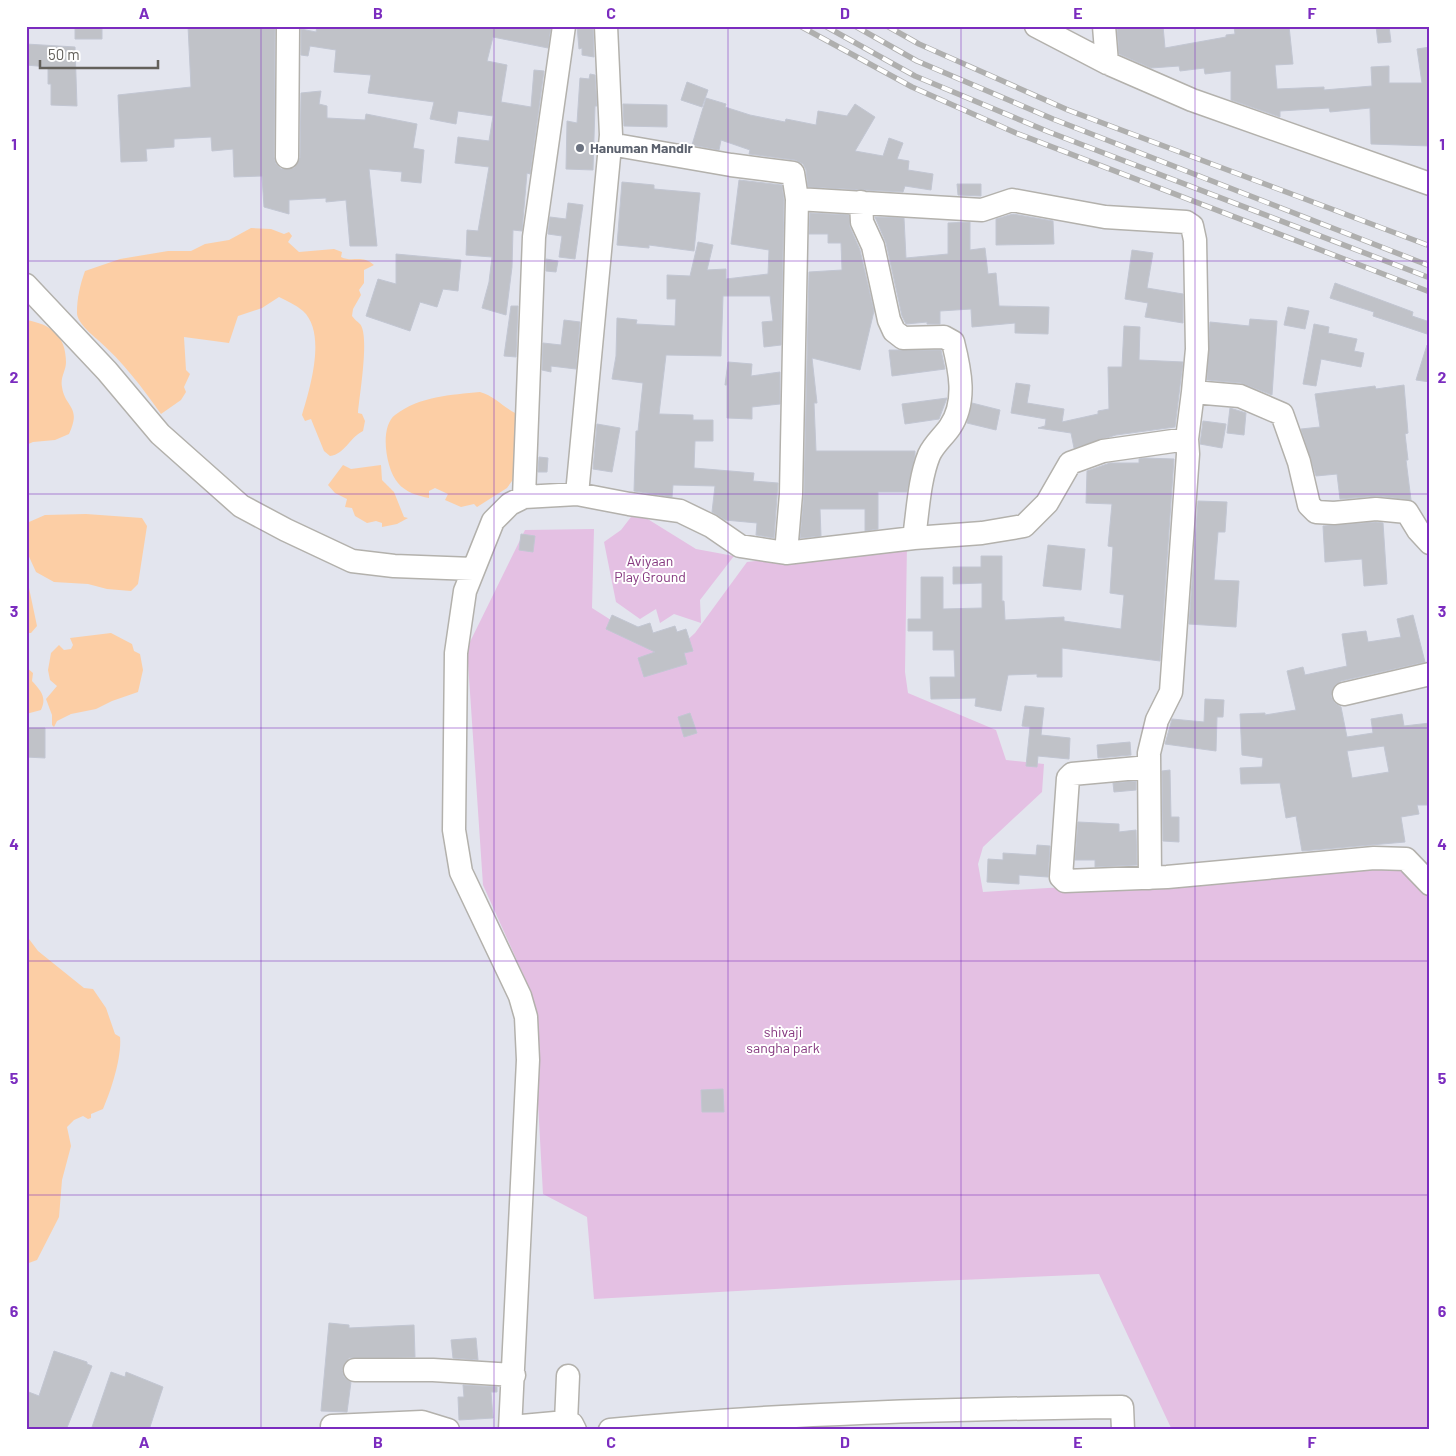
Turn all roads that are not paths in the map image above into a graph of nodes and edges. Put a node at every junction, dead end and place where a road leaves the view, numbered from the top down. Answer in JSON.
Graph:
{"nodes":[{"id":1,"x":288,"y":26,"type":"edge"},
{"id":2,"x":564,"y":26,"type":"edge"},
{"id":3,"x":606,"y":26,"type":"edge"},
{"id":4,"x":1036,"y":26,"type":"edge"},
{"id":5,"x":1104,"y":26,"type":"edge"},
{"id":6,"x":1107,"y":63,"type":"junction"},
{"id":7,"x":610,"y":144,"type":"junction"},
{"id":8,"x":287,"y":157,"type":"dead end"},
{"id":9,"x":1430,"y":184,"type":"edge"},
{"id":10,"x":797,"y":199,"type":"junction"},
{"id":11,"x":861,"y":202,"type":"junction"},
{"id":12,"x":26,"y":285,"type":"edge"},
{"id":13,"x":1193,"y":392,"type":"junction"},
{"id":14,"x":1186,"y":439,"type":"junction"},
{"id":15,"x":577,"y":494,"type":"junction"},
{"id":16,"x":524,"y":497,"type":"junction"},
{"id":17,"x":914,"y":538,"type":"junction"},
{"id":18,"x":1430,"y":544,"type":"edge"},
{"id":19,"x":786,"y":553,"type":"junction"},
{"id":20,"x":474,"y":568,"type":"junction"},
{"id":21,"x":1430,"y":674,"type":"edge"},
{"id":22,"x":1344,"y":694,"type":"dead end"},
{"id":23,"x":1150,"y":767,"type":"junction"},
{"id":24,"x":1150,"y":878,"type":"junction"},
{"id":25,"x":1430,"y":884,"type":"edge"},
{"id":26,"x":355,"y":1370,"type":"dead end"},
{"id":27,"x":514,"y":1375,"type":"junction"},
{"id":28,"x":568,"y":1376,"type":"dead end"},
{"id":29,"x":332,"y":1426,"type":"dead end"},
{"id":30,"x":570,"y":1426,"type":"edge"},
{"id":31,"x":511,"y":1429,"type":"edge"},
{"id":32,"x":448,"y":1430,"type":"edge"},
{"id":33,"x":610,"y":1430,"type":"edge"},
{"id":34,"x":1123,"y":1430,"type":"edge"}],
"edges":[{"from":1,"to":8,"type":"street"},
{"from":2,"to":16,"type":"street"},
{"from":3,"to":7,"type":"street"},
{"from":4,"to":6,"type":"street"},
{"from":5,"to":6,"type":"street"},
{"from":6,"to":9,"type":"street"},
{"from":7,"to":10,"type":"street"},
{"from":7,"to":15,"type":"street"},
{"from":10,"to":11,"type":"street"},
{"from":10,"to":19,"type":"street"},
{"from":11,"to":13,"type":"street"},
{"from":11,"to":17,"type":"street"},
{"from":12,"to":20,"type":"street"},
{"from":13,"to":14,"type":"street"},
{"from":13,"to":18,"type":"street"},
{"from":14,"to":17,"type":"street"},
{"from":14,"to":23,"type":"street"},
{"from":15,"to":16,"type":"street"},
{"from":15,"to":19,"type":"street"},
{"from":16,"to":20,"type":"street"},
{"from":17,"to":19,"type":"street"},
{"from":20,"to":27,"type":"street"},
{"from":21,"to":22,"type":"street"},
{"from":23,"to":24,"type":"street"},
{"from":23,"to":24,"type":"street"},
{"from":24,"to":25,"type":"street"},
{"from":26,"to":27,"type":"street"},
{"from":27,"to":31,"type":"street"},
{"from":28,"to":30,"type":"street"},
{"from":29,"to":32,"type":"street"},
{"from":30,"to":31,"type":"street"},
{"from":33,"to":34,"type":"street"}]}
